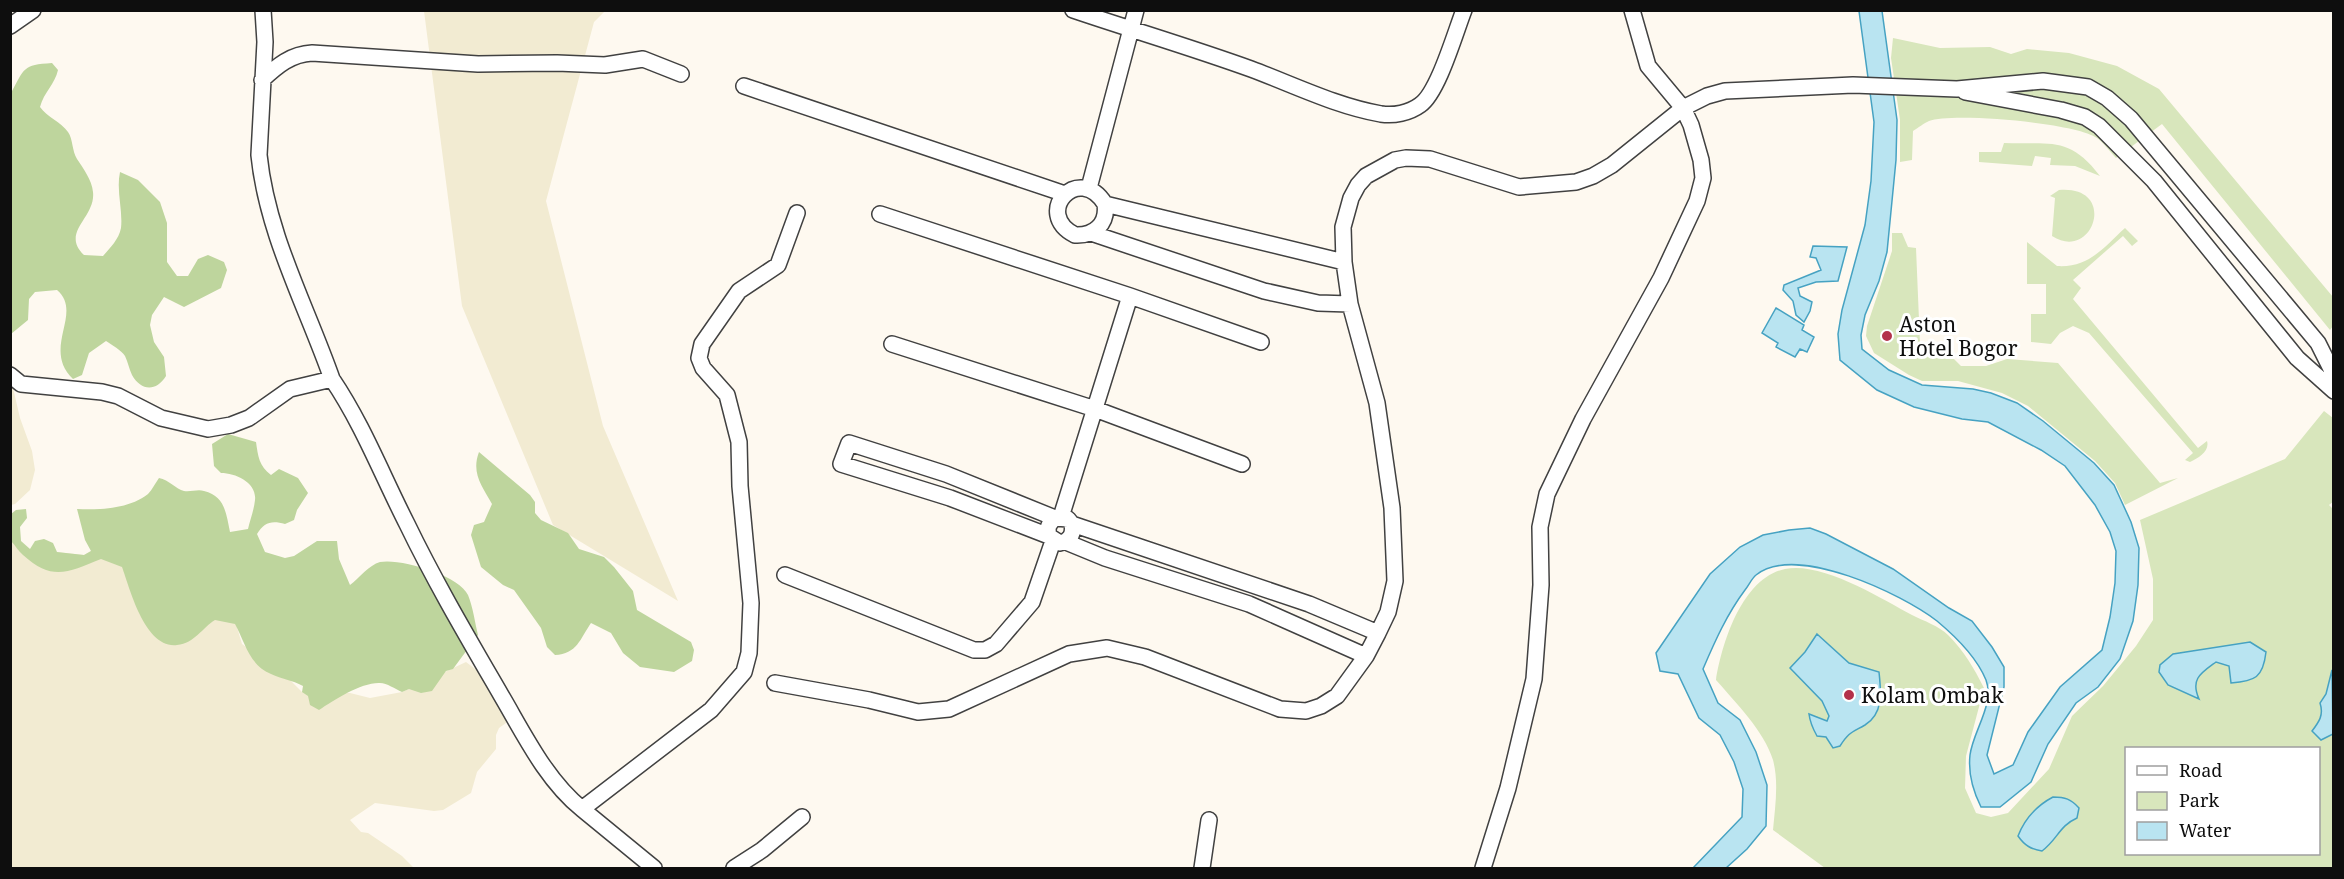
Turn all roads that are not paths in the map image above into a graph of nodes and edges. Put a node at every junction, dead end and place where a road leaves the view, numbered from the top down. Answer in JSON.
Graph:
{"nodes":[{"id":1,"x":33,"y":10,"type":"edge"},
{"id":2,"x":263,"y":10,"type":"edge"},
{"id":3,"x":1073,"y":10,"type":"edge"},
{"id":4,"x":1136,"y":10,"type":"edge"},
{"id":5,"x":1464,"y":10,"type":"edge"},
{"id":6,"x":1632,"y":10,"type":"edge"},
{"id":7,"x":10,"y":26,"type":"edge"},
{"id":8,"x":1131,"y":30,"type":"junction"},
{"id":9,"x":681,"y":74,"type":"dead end"},
{"id":10,"x":261,"y":80,"type":"junction"},
{"id":11,"x":744,"y":86,"type":"dead end"},
{"id":12,"x":1957,"y":89,"type":"junction"},
{"id":13,"x":1683,"y":108,"type":"junction"},
{"id":14,"x":1089,"y":188,"type":"junction"},
{"id":15,"x":1065,"y":194,"type":"junction"},
{"id":16,"x":1105,"y":204,"type":"junction"},
{"id":17,"x":797,"y":213,"type":"dead end"},
{"id":18,"x":880,"y":214,"type":"dead end"},
{"id":19,"x":1091,"y":233,"type":"junction"},
{"id":20,"x":1344,"y":262,"type":"junction"},
{"id":21,"x":1130,"y":296,"type":"junction"},
{"id":22,"x":1350,"y":304,"type":"junction"},
{"id":23,"x":1261,"y":342,"type":"dead end"},
{"id":24,"x":892,"y":344,"type":"dead end"},
{"id":25,"x":10,"y":375,"type":"edge"},
{"id":26,"x":2334,"y":375,"type":"edge"},
{"id":27,"x":332,"y":379,"type":"junction"},
{"id":28,"x":2334,"y":392,"type":"edge"},
{"id":29,"x":1095,"y":409,"type":"junction"},
{"id":30,"x":1242,"y":464,"type":"dead end"},
{"id":31,"x":929,"y":469,"type":"junction"},
{"id":32,"x":923,"y":489,"type":"junction"},
{"id":33,"x":982,"y":489,"type":"junction"},
{"id":34,"x":975,"y":507,"type":"junction"},
{"id":35,"x":1062,"y":520,"type":"junction"},
{"id":36,"x":1056,"y":539,"type":"junction"},
{"id":37,"x":1159,"y":554,"type":"junction"},
{"id":38,"x":1219,"y":573,"type":"junction"},
{"id":39,"x":1154,"y":574,"type":"junction"},
{"id":40,"x":785,"y":575,"type":"dead end"},
{"id":41,"x":1212,"y":592,"type":"junction"},
{"id":42,"x":1309,"y":604,"type":"junction"},
{"id":43,"x":1301,"y":627,"type":"junction"},
{"id":44,"x":1378,"y":633,"type":"junction"},
{"id":45,"x":1366,"y":656,"type":"junction"},
{"id":46,"x":776,"y":683,"type":"dead end"},
{"id":47,"x":582,"y":809,"type":"junction"},
{"id":48,"x":802,"y":818,"type":"dead end"},
{"id":49,"x":1209,"y":820,"type":"dead end"},
{"id":50,"x":654,"y":868,"type":"edge"},
{"id":51,"x":734,"y":868,"type":"edge"},
{"id":52,"x":1202,"y":868,"type":"edge"},
{"id":53,"x":1483,"y":868,"type":"edge"}],
"edges":[{"from":1,"to":7,"type":"street"},
{"from":2,"to":10,"type":"street"},
{"from":3,"to":8,"type":"street"},
{"from":4,"to":8,"type":"street"},
{"from":5,"to":8,"type":"street"},
{"from":6,"to":13,"type":"street"},
{"from":8,"to":14,"type":"street"},
{"from":9,"to":10,"type":"street"},
{"from":10,"to":27,"type":"street"},
{"from":11,"to":15,"type":"street"},
{"from":12,"to":13,"type":"street"},
{"from":12,"to":26,"type":"street"},
{"from":12,"to":28,"type":"street"},
{"from":13,"to":20,"type":"street"},
{"from":13,"to":53,"type":"street"},
{"from":14,"to":15,"type":"street"},
{"from":14,"to":16,"type":"street"},
{"from":15,"to":19,"type":"street"},
{"from":16,"to":19,"type":"street"},
{"from":16,"to":20,"type":"street"},
{"from":17,"to":47,"type":"street"},
{"from":18,"to":21,"type":"street"},
{"from":19,"to":22,"type":"street"},
{"from":20,"to":22,"type":"street"},
{"from":21,"to":23,"type":"street"},
{"from":21,"to":29,"type":"street"},
{"from":22,"to":44,"type":"street"},
{"from":24,"to":29,"type":"street"},
{"from":25,"to":27,"type":"street"},
{"from":27,"to":47,"type":"street"},
{"from":29,"to":30,"type":"street"},
{"from":29,"to":35,"type":"street"},
{"from":31,"to":32,"type":"street"},
{"from":31,"to":32,"type":"street"},
{"from":31,"to":33,"type":"street"},
{"from":32,"to":34,"type":"street"},
{"from":33,"to":34,"type":"street"},
{"from":33,"to":35,"type":"street"},
{"from":34,"to":36,"type":"street"},
{"from":35,"to":36,"type":"street"},
{"from":35,"to":36,"type":"street"},
{"from":35,"to":37,"type":"street"},
{"from":36,"to":39,"type":"street"},
{"from":36,"to":40,"type":"street"},
{"from":37,"to":38,"type":"street"},
{"from":37,"to":39,"type":"street"},
{"from":38,"to":41,"type":"street"},
{"from":38,"to":42,"type":"street"},
{"from":39,"to":41,"type":"street"},
{"from":41,"to":43,"type":"street"},
{"from":42,"to":43,"type":"street"},
{"from":42,"to":44,"type":"street"},
{"from":43,"to":45,"type":"street"},
{"from":44,"to":45,"type":"street"},
{"from":45,"to":46,"type":"street"},
{"from":47,"to":50,"type":"street"},
{"from":48,"to":51,"type":"street"},
{"from":49,"to":52,"type":"street"}]}
